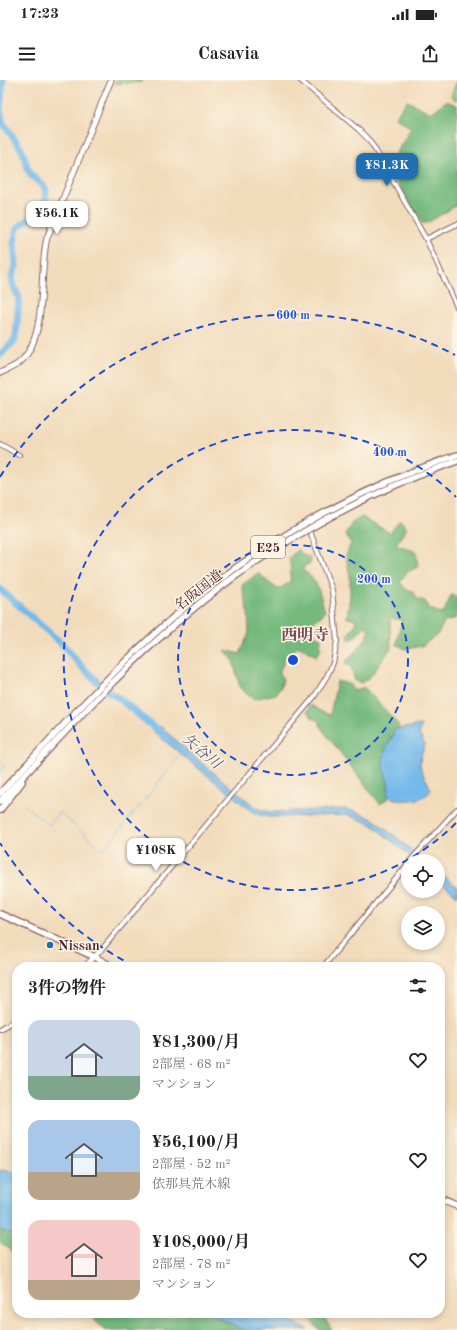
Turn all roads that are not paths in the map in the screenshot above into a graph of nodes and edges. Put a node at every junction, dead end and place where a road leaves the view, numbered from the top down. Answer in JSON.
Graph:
{"nodes":[{"id":1,"x":111,"y":80,"type":"edge"},
{"id":2,"x":300,"y":80,"type":"edge"},
{"id":3,"x":457,"y":224,"type":"edge"},
{"id":4,"x":426,"y":240,"type":"junction"},
{"id":5,"x":457,"y":307,"type":"edge"},
{"id":6,"x":0,"y":374,"type":"edge"},
{"id":7,"x":0,"y":444,"type":"edge"},
{"id":8,"x":19,"y":455,"type":"dead end"},
{"id":9,"x":457,"y":455,"type":"edge"},
{"id":10,"x":457,"y":461,"type":"edge"},
{"id":11,"x":311,"y":534,"type":"dead end"},
{"id":12,"x":108,"y":684,"type":"junction"},
{"id":13,"x":101,"y":692,"type":"junction"},
{"id":14,"x":50,"y":740,"type":"junction"},
{"id":15,"x":44,"y":756,"type":"junction"},
{"id":16,"x":0,"y":789,"type":"edge"},
{"id":17,"x":0,"y":793,"type":"edge"},
{"id":18,"x":0,"y":801,"type":"edge"},
{"id":19,"x":457,"y":809,"type":"edge"},
{"id":20,"x":0,"y":810,"type":"edge"},
{"id":21,"x":416,"y":854,"type":"edge"},
{"id":22,"x":401,"y":872,"type":"edge"},
{"id":23,"x":0,"y":914,"type":"edge"},
{"id":24,"x":94,"y":957,"type":"junction"},
{"id":25,"x":89,"y":962,"type":"edge"},
{"id":26,"x":104,"y":962,"type":"edge"},
{"id":27,"x":327,"y":962,"type":"edge"},
{"id":28,"x":12,"y":1023,"type":"edge"},
{"id":29,"x":0,"y":1029,"type":"edge"},
{"id":30,"x":445,"y":1201,"type":"edge"},
{"id":31,"x":457,"y":1206,"type":"edge"}],
"edges":[{"from":1,"to":6,"type":"main road"},
{"from":2,"to":4,"type":"street"},
{"from":3,"to":4,"type":"street"},
{"from":4,"to":5,"type":"street"},
{"from":7,"to":8,"type":"street"},
{"from":9,"to":12,"type":"highway","name":"名阪国道","number":"E25"},
{"from":10,"to":12,"type":"highway","name":"名阪国道","number":"E25"},
{"from":11,"to":24,"type":"street"},
{"from":12,"to":13,"type":"highway","name":"名阪国道","number":"E25"},
{"from":13,"to":14,"type":"highway","name":"名阪国道","number":"E25"},
{"from":13,"to":15,"type":"highway","name":"名阪国道","number":"E25"},
{"from":14,"to":16,"type":"highway"},
{"from":14,"to":17,"type":"highway","name":"名阪国道","number":"E25"},
{"from":15,"to":18,"type":"highway","name":"名阪国道","number":"E25"},
{"from":15,"to":20,"type":"highway"},
{"from":19,"to":21,"type":"street"},
{"from":22,"to":27,"type":"street"},
{"from":23,"to":24,"type":"highway"},
{"from":24,"to":25,"type":"street"},
{"from":24,"to":26,"type":"highway"},
{"from":28,"to":29,"type":"street"},
{"from":30,"to":31,"type":"highway"}]}
